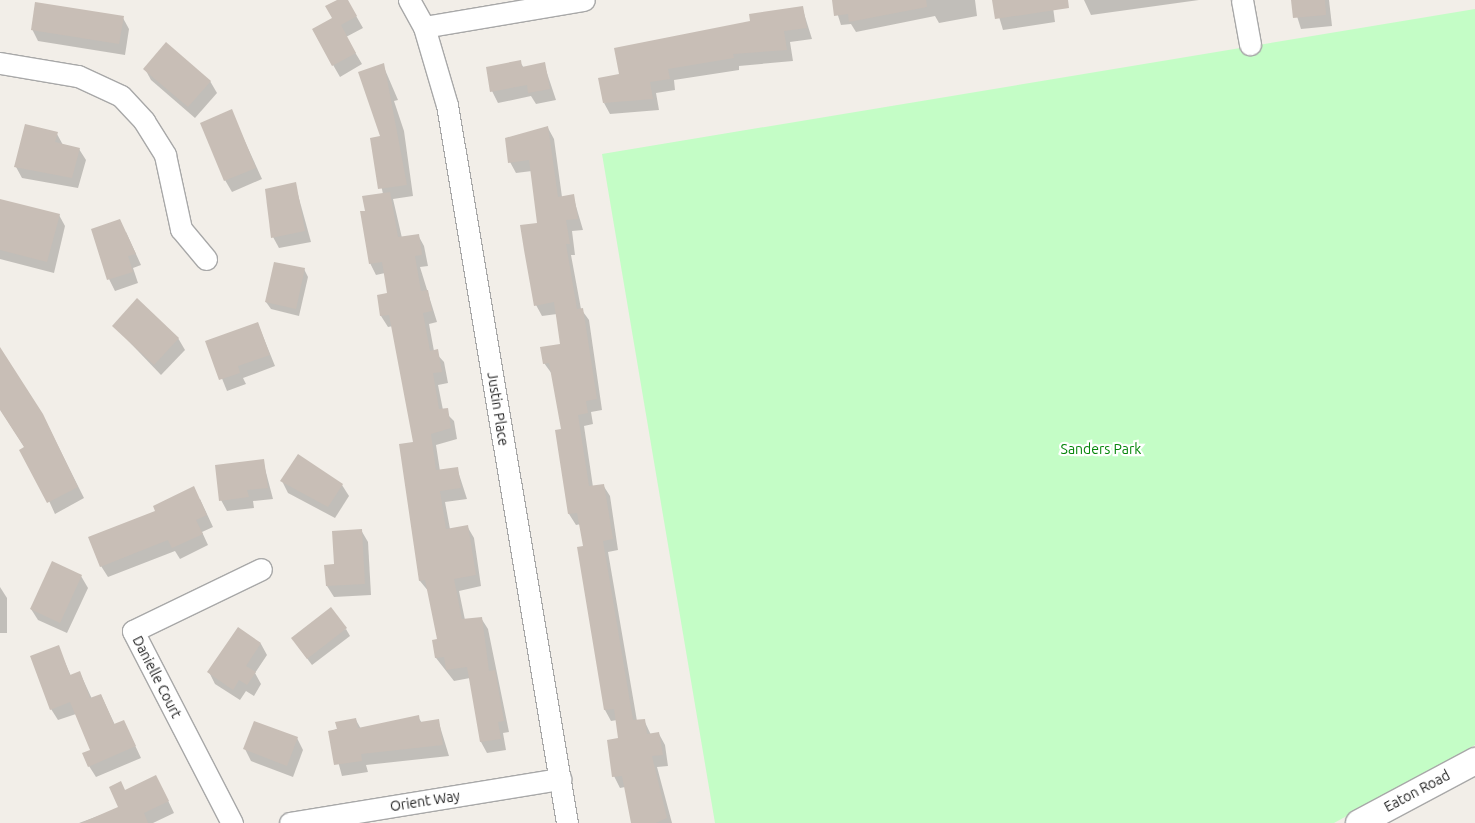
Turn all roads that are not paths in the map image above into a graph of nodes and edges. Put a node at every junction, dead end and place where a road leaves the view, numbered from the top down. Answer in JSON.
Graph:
{"nodes":[{"id":1,"x":409,"y":0,"type":"edge"},
{"id":2,"x":584,"y":0,"type":"edge"},
{"id":3,"x":1242,"y":0,"type":"edge"},
{"id":4,"x":424,"y":27,"type":"junction"},
{"id":5,"x":1250,"y":44,"type":"dead end"},
{"id":6,"x":0,"y":63,"type":"edge"},
{"id":7,"x":206,"y":259,"type":"dead end"},
{"id":8,"x":261,"y":569,"type":"dead end"},
{"id":9,"x":1475,"y":761,"type":"edge"},
{"id":10,"x":560,"y":779,"type":"junction"},
{"id":11,"x":1361,"y":822,"type":"edge"},
{"id":12,"x":232,"y":823,"type":"edge"},
{"id":13,"x":290,"y":823,"type":"edge"},
{"id":14,"x":567,"y":823,"type":"edge"}],
"edges":[{"from":1,"to":4,"type":"street","name":"Justin Place"},
{"from":2,"to":4,"type":"street"},
{"from":3,"to":5,"type":"street"},
{"from":4,"to":10,"type":"street","name":"Justin Place"},
{"from":6,"to":7,"type":"street"},
{"from":8,"to":12,"type":"street","name":"Danielle Court"},
{"from":9,"to":11,"type":"street","name":"Eaton Road"},
{"from":10,"to":13,"type":"street","name":"Orient Way"},
{"from":10,"to":14,"type":"street","name":"Justin Place"}]}
